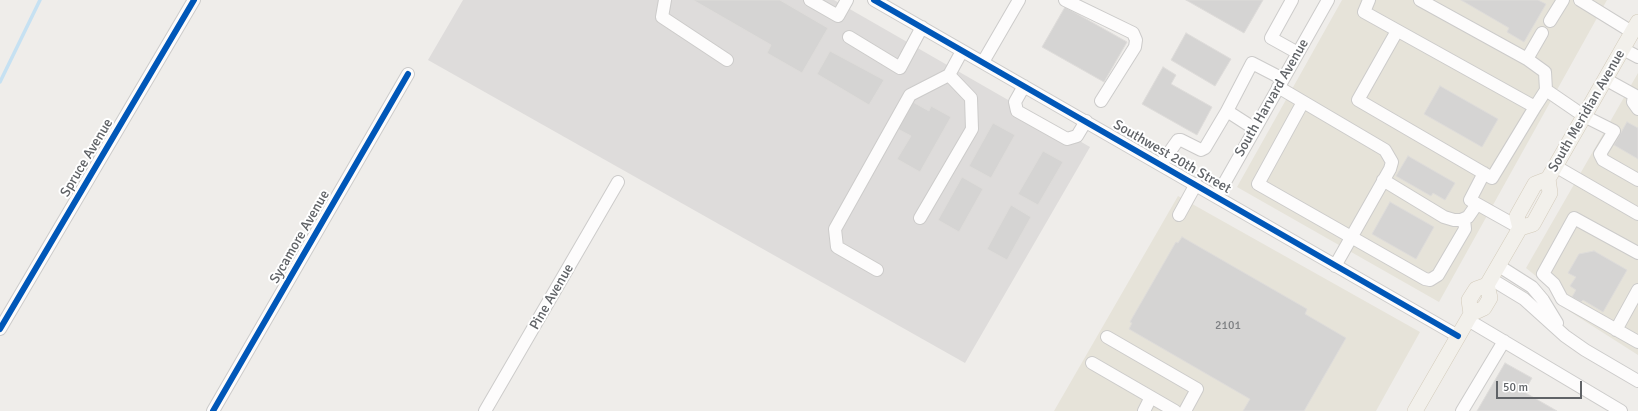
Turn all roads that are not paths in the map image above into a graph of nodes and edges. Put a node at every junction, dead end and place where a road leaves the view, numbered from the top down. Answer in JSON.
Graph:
{"nodes":[{"id":1,"x":194,"y":0,"type":"edge"},
{"id":2,"x":665,"y":0,"type":"edge"},
{"id":3,"x":810,"y":0,"type":"edge"},
{"id":4,"x":847,"y":0,"type":"edge"},
{"id":5,"x":874,"y":0,"type":"edge"},
{"id":6,"x":1019,"y":0,"type":"edge"},
{"id":7,"x":1065,"y":0,"type":"edge"},
{"id":8,"x":1292,"y":0,"type":"edge"},
{"id":9,"x":1328,"y":0,"type":"edge"},
{"id":10,"x":1369,"y":0,"type":"edge"},
{"id":11,"x":1420,"y":0,"type":"edge"},
{"id":12,"x":1563,"y":0,"type":"edge"},
{"id":13,"x":1580,"y":0,"type":"edge"},
{"id":14,"x":1550,"y":21,"type":"dead end"},
{"id":15,"x":922,"y":27,"type":"junction"},
{"id":16,"x":1635,"y":27,"type":"edge"},
{"id":17,"x":1397,"y":31,"type":"junction"},
{"id":18,"x":1542,"y":34,"type":"dead end"},
{"id":19,"x":849,"y":37,"type":"dead end"},
{"id":20,"x":1623,"y":48,"type":"junction"},
{"id":21,"x":962,"y":50,"type":"junction"},
{"id":22,"x":1298,"y":53,"type":"junction"},
{"id":23,"x":1638,"y":57,"type":"edge"},
{"id":24,"x":1527,"y":59,"type":"junction"},
{"id":25,"x":727,"y":60,"type":"dead end"},
{"id":26,"x":983,"y":62,"type":"junction"},
{"id":27,"x":408,"y":74,"type":"dead end"},
{"id":28,"x":949,"y":75,"type":"junction"},
{"id":29,"x":1605,"y":79,"type":"junction"},
{"id":30,"x":1281,"y":83,"type":"junction"},
{"id":31,"x":1024,"y":86,"type":"junction"},
{"id":32,"x":1546,"y":90,"type":"junction"},
{"id":33,"x":1101,"y":101,"type":"dead end"},
{"id":34,"x":1303,"y":102,"type":"junction"},
{"id":35,"x":1535,"y":106,"type":"junction"},
{"id":36,"x":1638,"y":109,"type":"edge"},
{"id":37,"x":1227,"y":111,"type":"junction"},
{"id":38,"x":1584,"y":116,"type":"junction"},
{"id":39,"x":1086,"y":121,"type":"junction"},
{"id":40,"x":1255,"y":129,"type":"junction"},
{"id":41,"x":1161,"y":164,"type":"junction"},
{"id":42,"x":1555,"y":166,"type":"junction"},
{"id":43,"x":1484,"y":173,"type":"junction"},
{"id":44,"x":1384,"y":180,"type":"junction"},
{"id":45,"x":1638,"y":180,"type":"edge"},
{"id":46,"x":618,"y":182,"type":"dead end"},
{"id":47,"x":1196,"y":184,"type":"junction"},
{"id":48,"x":1217,"y":196,"type":"junction"},
{"id":49,"x":1476,"y":204,"type":"junction"},
{"id":50,"x":1638,"y":214,"type":"edge"},
{"id":51,"x":1179,"y":216,"type":"dead end"},
{"id":52,"x":920,"y":218,"type":"dead end"},
{"id":53,"x":1464,"y":219,"type":"junction"},
{"id":54,"x":1520,"y":228,"type":"junction"},
{"id":55,"x":1352,"y":237,"type":"junction"},
{"id":56,"x":1638,"y":253,"type":"edge"},
{"id":57,"x":1335,"y":266,"type":"junction"},
{"id":58,"x":1499,"y":266,"type":"junction"},
{"id":59,"x":877,"y":270,"type":"dead end"},
{"id":60,"x":1489,"y":282,"type":"junction"},
{"id":61,"x":1638,"y":290,"type":"edge"},
{"id":62,"x":1469,"y":317,"type":"junction"},
{"id":63,"x":0,"y":329,"type":"edge"},
{"id":64,"x":1616,"y":330,"type":"junction"},
{"id":65,"x":1458,"y":336,"type":"junction"},
{"id":66,"x":1565,"y":336,"type":"junction"},
{"id":67,"x":1107,"y":337,"type":"dead end"},
{"id":68,"x":1504,"y":341,"type":"junction"},
{"id":69,"x":1638,"y":342,"type":"edge"},
{"id":70,"x":1092,"y":363,"type":"dead end"},
{"id":71,"x":1638,"y":381,"type":"edge"},
{"id":72,"x":1151,"y":397,"type":"junction"},
{"id":73,"x":213,"y":411,"type":"edge"},
{"id":74,"x":485,"y":411,"type":"edge"},
{"id":75,"x":1144,"y":411,"type":"edge"},
{"id":76,"x":1176,"y":411,"type":"edge"},
{"id":77,"x":1185,"y":411,"type":"edge"},
{"id":78,"x":1415,"y":411,"type":"edge"},
{"id":79,"x":1462,"y":411,"type":"edge"},
{"id":80,"x":1621,"y":411,"type":"edge"}],
"edges":[{"from":1,"to":63,"type":"street","name":"Spruce Avenue"},
{"from":2,"to":25,"type":"street"},
{"from":3,"to":4,"type":"street"},
{"from":5,"to":15,"type":"street","name":"Southwest 20th Street"},
{"from":6,"to":26,"type":"street"},
{"from":7,"to":33,"type":"street"},
{"from":8,"to":22,"type":"street"},
{"from":9,"to":22,"type":"street","name":"South Harvard Avenue"},
{"from":10,"to":17,"type":"street"},
{"from":11,"to":24,"type":"street"},
{"from":12,"to":14,"type":"street"},
{"from":13,"to":16,"type":"street"},
{"from":15,"to":19,"type":"street"},
{"from":15,"to":21,"type":"street","name":"Southwest 20th Street"},
{"from":16,"to":20,"type":"main road","name":"South Meridian Avenue"},
{"from":17,"to":35,"type":"street"},
{"from":17,"to":43,"type":"street"},
{"from":18,"to":24,"type":"street"},
{"from":20,"to":23,"type":"street"},
{"from":20,"to":29,"type":"main road","name":"South Meridian Avenue"},
{"from":21,"to":26,"type":"street","name":"Southwest 20th Street"},
{"from":21,"to":28,"type":"street"},
{"from":22,"to":30,"type":"street","name":"South Harvard Avenue"},
{"from":24,"to":32,"type":"street"},
{"from":26,"to":31,"type":"street","name":"Southwest 20th Street"},
{"from":27,"to":73,"type":"street","name":"Sycamore Avenue"},
{"from":28,"to":52,"type":"street"},
{"from":28,"to":59,"type":"street"},
{"from":29,"to":36,"type":"street"},
{"from":29,"to":38,"type":"main road","name":"South Meridian Avenue"},
{"from":30,"to":34,"type":"street"},
{"from":30,"to":37,"type":"street"},
{"from":30,"to":40,"type":"street","name":"South Harvard Avenue"},
{"from":31,"to":39,"type":"street","name":"Southwest 20th Street"},
{"from":31,"to":39,"type":"street"},
{"from":32,"to":35,"type":"street"},
{"from":32,"to":38,"type":"street"},
{"from":34,"to":44,"type":"street"},
{"from":34,"to":55,"type":"street"},
{"from":35,"to":43,"type":"street"},
{"from":37,"to":40,"type":"street"},
{"from":37,"to":41,"type":"street"},
{"from":38,"to":42,"type":"main road","name":"South Meridian Avenue"},
{"from":38,"to":45,"type":"street"},
{"from":39,"to":41,"type":"street","name":"Southwest 20th Street"},
{"from":40,"to":48,"type":"street","name":"South Harvard Avenue"},
{"from":41,"to":47,"type":"street","name":"Southwest 20th Street"},
{"from":42,"to":50,"type":"street"},
{"from":42,"to":54,"type":"main road","name":"South Meridian Avenue"},
{"from":43,"to":49,"type":"street"},
{"from":44,"to":53,"type":"street"},
{"from":44,"to":55,"type":"street"},
{"from":46,"to":74,"type":"street","name":"Pine Avenue"},
{"from":47,"to":48,"type":"street","name":"Southwest 20th Street"},
{"from":47,"to":51,"type":"street"},
{"from":48,"to":57,"type":"street","name":"Southwest 20th Street"},
{"from":49,"to":53,"type":"street"},
{"from":49,"to":54,"type":"street"},
{"from":53,"to":55,"type":"street"},
{"from":54,"to":58,"type":"main road","name":"South Meridian Avenue"},
{"from":55,"to":57,"type":"street"},
{"from":56,"to":64,"type":"street"},
{"from":57,"to":65,"type":"street","name":"Southwest 20th Street"},
{"from":58,"to":60,"type":"main road","name":"South Meridian Avenue"},
{"from":58,"to":66,"type":"street"},
{"from":60,"to":62,"type":"main road","name":"South Meridian Avenue"},
{"from":60,"to":66,"type":"street"},
{"from":61,"to":64,"type":"street"},
{"from":62,"to":65,"type":"main road"},
{"from":62,"to":68,"type":"street"},
{"from":64,"to":69,"type":"street"},
{"from":65,"to":78,"type":"main road"},
{"from":66,"to":71,"type":"street"},
{"from":67,"to":77,"type":"street"},
{"from":68,"to":79,"type":"street"},
{"from":68,"to":80,"type":"street"},
{"from":70,"to":72,"type":"street"},
{"from":72,"to":75,"type":"street"},
{"from":72,"to":76,"type":"street"}]}
